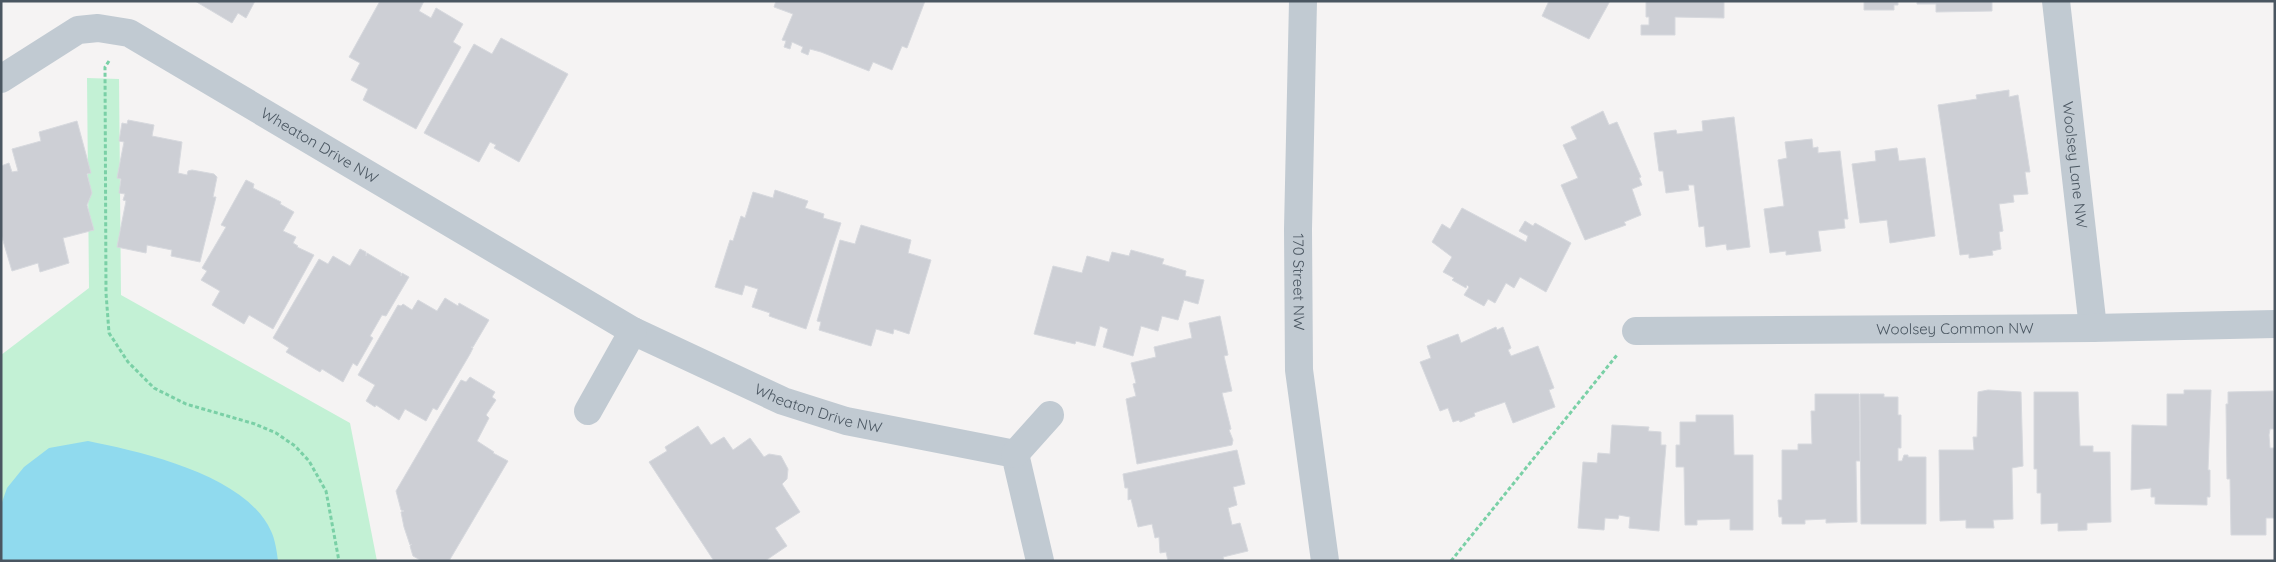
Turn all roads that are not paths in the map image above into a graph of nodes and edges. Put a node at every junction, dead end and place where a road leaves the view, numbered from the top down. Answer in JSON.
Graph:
{"nodes":[{"id":1,"x":1303,"y":1,"type":"edge"},
{"id":2,"x":2056,"y":1,"type":"edge"},
{"id":3,"x":1,"y":79,"type":"edge"},
{"id":4,"x":2275,"y":324,"type":"edge"},
{"id":5,"x":2093,"y":328,"type":"junction"},
{"id":6,"x":633,"y":331,"type":"junction"},
{"id":7,"x":1636,"y":331,"type":"road end"},
{"id":8,"x":588,"y":411,"type":"dead end"},
{"id":9,"x":1050,"y":415,"type":"dead end"},
{"id":10,"x":1015,"y":454,"type":"junction"},
{"id":11,"x":1040,"y":561,"type":"edge"},
{"id":12,"x":1325,"y":561,"type":"edge"}],
"edges":[{"from":1,"to":12,"type":"street","name":"170 Street NW"},
{"from":2,"to":5,"type":"street","name":"Woolsey Lane NW"},
{"from":3,"to":6,"type":"street","name":"Wheaton Drive NW"},
{"from":4,"to":5,"type":"street","name":"Woolsey Common NW"},
{"from":5,"to":7,"type":"street","name":"Woolsey Common NW"},
{"from":6,"to":8,"type":"street"},
{"from":6,"to":10,"type":"street","name":"Wheaton Drive NW"},
{"from":9,"to":10,"type":"street"},
{"from":10,"to":11,"type":"street"}]}
